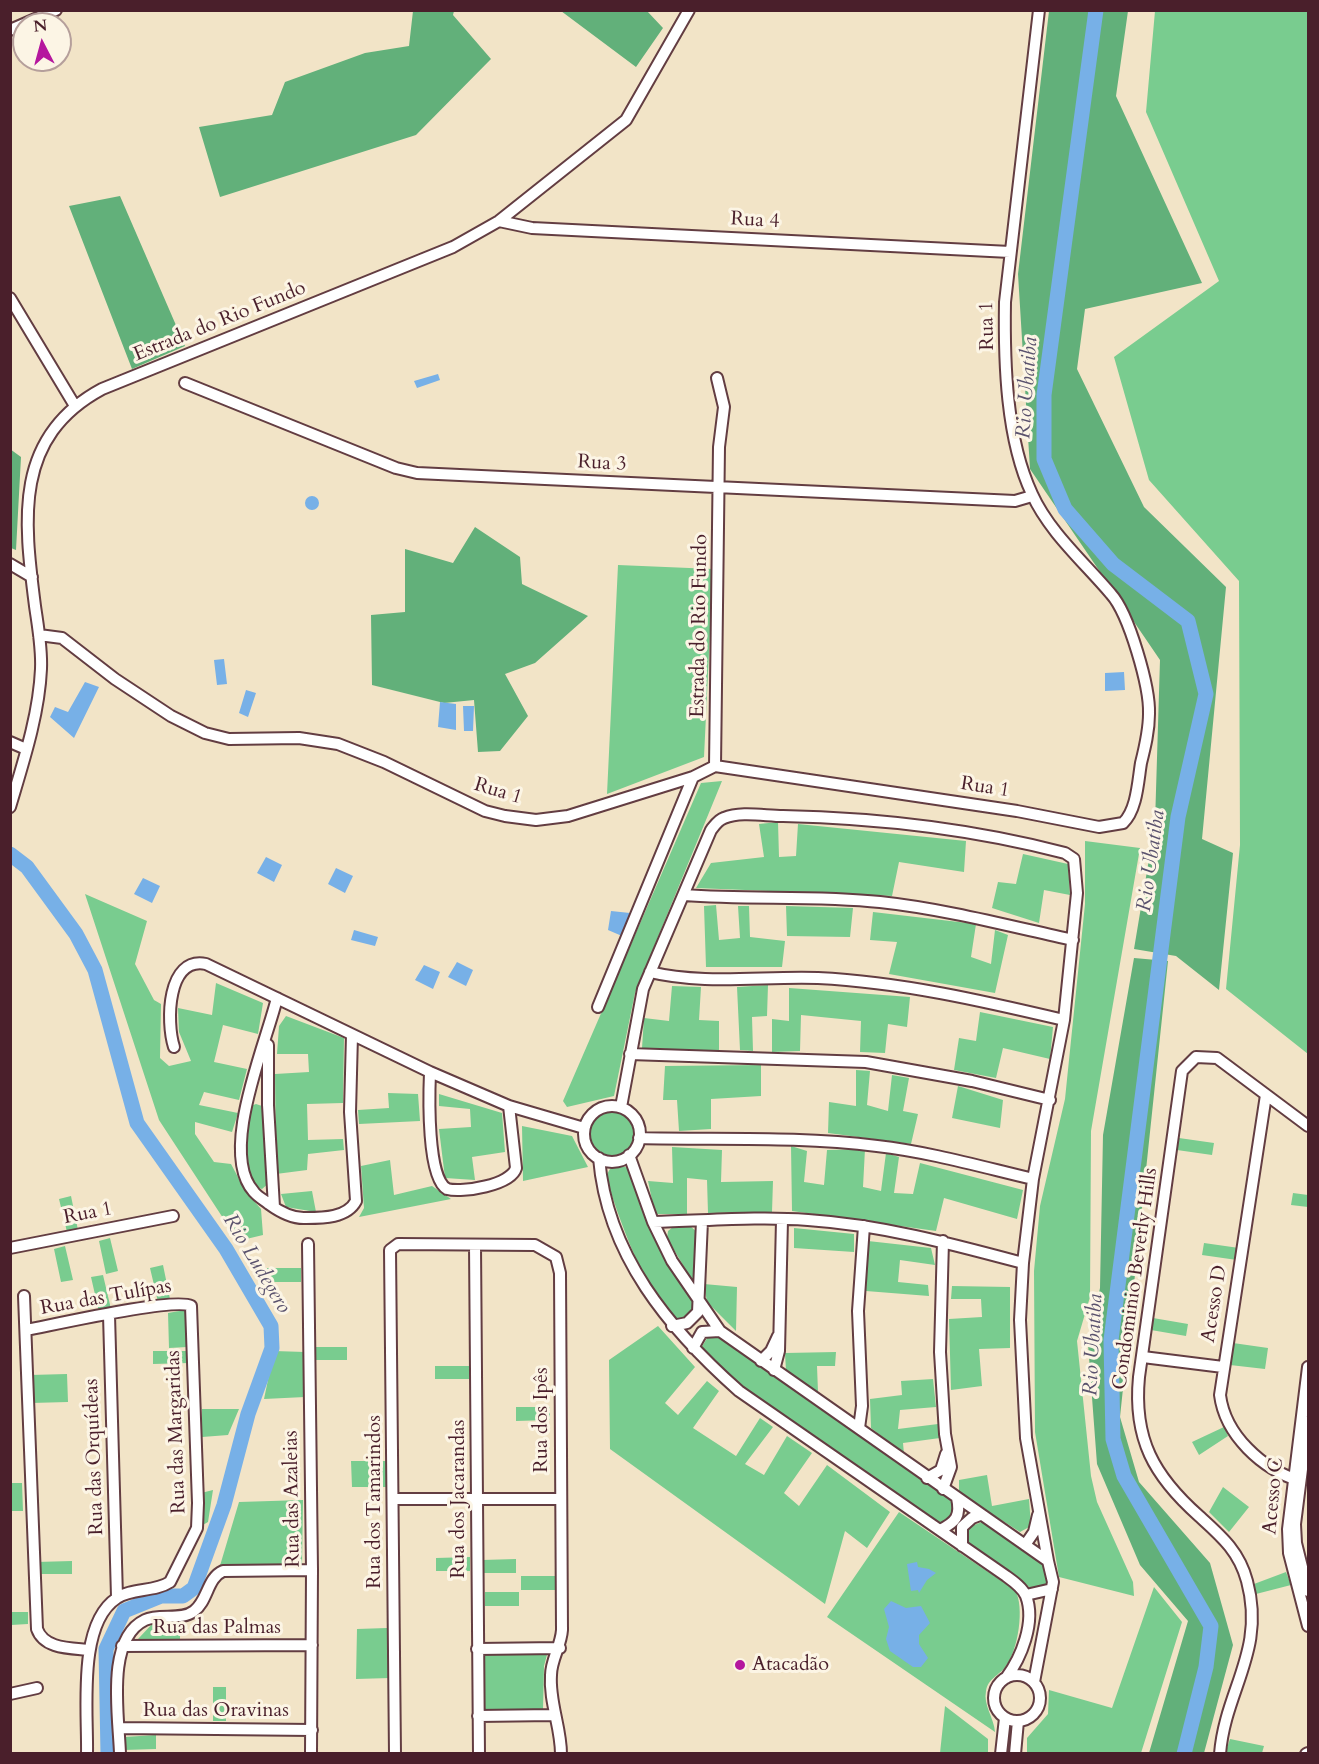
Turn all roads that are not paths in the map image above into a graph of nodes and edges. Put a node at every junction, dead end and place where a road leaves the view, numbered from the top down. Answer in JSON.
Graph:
{"nodes":[{"id":1,"x":56,"y":10,"type":"edge"},
{"id":2,"x":689,"y":10,"type":"edge"},
{"id":3,"x":1039,"y":10,"type":"edge"},
{"id":4,"x":10,"y":30,"type":"edge"},
{"id":5,"x":499,"y":221,"type":"junction"},
{"id":6,"x":1010,"y":252,"type":"junction"},
{"id":7,"x":10,"y":298,"type":"edge"},
{"id":8,"x":717,"y":378,"type":"dead end"},
{"id":9,"x":185,"y":383,"type":"dead end"},
{"id":10,"x":75,"y":406,"type":"junction"},
{"id":11,"x":720,"y":487,"type":"junction"},
{"id":12,"x":1032,"y":496,"type":"junction"},
{"id":13,"x":10,"y":564,"type":"edge"},
{"id":14,"x":32,"y":577,"type":"junction"},
{"id":15,"x":39,"y":635,"type":"junction"},
{"id":16,"x":10,"y":742,"type":"edge"},
{"id":17,"x":26,"y":749,"type":"junction"},
{"id":18,"x":715,"y":766,"type":"junction"},
{"id":19,"x":693,"y":777,"type":"junction"},
{"id":20,"x":10,"y":807,"type":"edge"},
{"id":21,"x":684,"y":895,"type":"junction"},
{"id":22,"x":1073,"y":940,"type":"junction"},
{"id":23,"x":650,"y":972,"type":"junction"},
{"id":24,"x":277,"y":998,"type":"junction"},
{"id":25,"x":598,"y":1007,"type":"dead end"},
{"id":26,"x":1064,"y":1020,"type":"junction"},
{"id":27,"x":268,"y":1032,"type":"junction"},
{"id":28,"x":352,"y":1035,"type":"junction"},
{"id":29,"x":174,"y":1047,"type":"dead end"},
{"id":30,"x":630,"y":1054,"type":"junction"},
{"id":31,"x":430,"y":1072,"type":"junction"},
{"id":32,"x":1266,"y":1095,"type":"junction"},
{"id":33,"x":1050,"y":1100,"type":"junction"},
{"id":34,"x":247,"y":1101,"type":"junction"},
{"id":35,"x":268,"y":1105,"type":"junction"},
{"id":36,"x":509,"y":1106,"type":"junction"},
{"id":37,"x":621,"y":1107,"type":"junction"},
{"id":38,"x":1308,"y":1126,"type":"edge"},
{"id":39,"x":584,"y":1128,"type":"junction"},
{"id":40,"x":639,"y":1138,"type":"junction"},
{"id":41,"x":629,"y":1155,"type":"junction"},
{"id":42,"x":599,"y":1158,"type":"junction"},
{"id":43,"x":1033,"y":1179,"type":"junction"},
{"id":44,"x":272,"y":1187,"type":"junction"},
{"id":45,"x":254,"y":1192,"type":"junction"},
{"id":46,"x":274,"y":1207,"type":"junction"},
{"id":47,"x":173,"y":1216,"type":"dead end"},
{"id":48,"x":782,"y":1220,"type":"junction"},
{"id":49,"x":702,"y":1221,"type":"junction"},
{"id":50,"x":653,"y":1222,"type":"junction"},
{"id":51,"x":864,"y":1226,"type":"junction"},
{"id":52,"x":943,"y":1241,"type":"junction"},
{"id":53,"x":308,"y":1244,"type":"dead end"},
{"id":54,"x":475,"y":1245,"type":"junction"},
{"id":55,"x":10,"y":1248,"type":"edge"},
{"id":56,"x":390,"y":1250,"type":"joint"},
{"id":57,"x":1023,"y":1263,"type":"junction"},
{"id":58,"x":24,"y":1296,"type":"dead end"},
{"id":59,"x":698,"y":1301,"type":"junction"},
{"id":60,"x":191,"y":1306,"type":"joint"},
{"id":61,"x":110,"y":1315,"type":"junction"},
{"id":62,"x":672,"y":1326,"type":"junction"},
{"id":63,"x":26,"y":1330,"type":"junction"},
{"id":64,"x":720,"y":1331,"type":"junction"},
{"id":65,"x":779,"y":1333,"type":"junction"},
{"id":66,"x":693,"y":1348,"type":"junction"},
{"id":67,"x":1143,"y":1357,"type":"junction"},
{"id":68,"x":762,"y":1360,"type":"junction"},
{"id":69,"x":1223,"y":1367,"type":"junction"},
{"id":70,"x":1308,"y":1367,"type":"edge"},
{"id":71,"x":774,"y":1370,"type":"junction"},
{"id":72,"x":861,"y":1397,"type":"junction"},
{"id":73,"x":845,"y":1418,"type":"junction"},
{"id":74,"x":1308,"y":1422,"type":"edge"},
{"id":75,"x":859,"y":1428,"type":"junction"},
{"id":76,"x":947,"y":1448,"type":"junction"},
{"id":77,"x":927,"y":1478,"type":"junction"},
{"id":78,"x":1296,"y":1480,"type":"junction"},
{"id":79,"x":944,"y":1489,"type":"junction"},
{"id":80,"x":957,"y":1498,"type":"junction"},
{"id":81,"x":394,"y":1499,"type":"junction"},
{"id":82,"x":561,"y":1499,"type":"junction"},
{"id":83,"x":478,"y":1500,"type":"junction"},
{"id":84,"x":1039,"y":1512,"type":"junction"},
{"id":85,"x":980,"y":1515,"type":"junction"},
{"id":86,"x":940,"y":1530,"type":"junction"},
{"id":87,"x":1025,"y":1545,"type":"junction"},
{"id":88,"x":962,"y":1546,"type":"junction"},
{"id":89,"x":1048,"y":1561,"type":"junction"},
{"id":90,"x":1301,"y":1564,"type":"edge"},
{"id":91,"x":312,"y":1570,"type":"junction"},
{"id":92,"x":1052,"y":1589,"type":"junction"},
{"id":93,"x":1308,"y":1591,"type":"edge"},
{"id":94,"x":1026,"y":1595,"type":"junction"},
{"id":95,"x":117,"y":1597,"type":"junction"},
{"id":96,"x":1028,"y":1617,"type":"junction"},
{"id":97,"x":1045,"y":1622,"type":"junction"},
{"id":98,"x":1308,"y":1626,"type":"edge"},
{"id":99,"x":312,"y":1645,"type":"junction"},
{"id":100,"x":122,"y":1646,"type":"junction"},
{"id":101,"x":560,"y":1648,"type":"junction"},
{"id":102,"x":1023,"y":1648,"type":"junction"},
{"id":103,"x":477,"y":1649,"type":"junction"},
{"id":104,"x":89,"y":1650,"type":"junction"},
{"id":105,"x":1039,"y":1652,"type":"junction"},
{"id":106,"x":1006,"y":1678,"type":"junction"},
{"id":107,"x":1034,"y":1682,"type":"junction"},
{"id":108,"x":37,"y":1688,"type":"dead end"},
{"id":109,"x":10,"y":1694,"type":"edge"},
{"id":110,"x":553,"y":1715,"type":"junction"},
{"id":111,"x":478,"y":1716,"type":"junction"},
{"id":112,"x":1005,"y":1718,"type":"junction"},
{"id":113,"x":1018,"y":1721,"type":"junction"},
{"id":114,"x":120,"y":1728,"type":"junction"},
{"id":115,"x":312,"y":1730,"type":"junction"},
{"id":116,"x":87,"y":1754,"type":"edge"},
{"id":117,"x":120,"y":1754,"type":"edge"},
{"id":118,"x":311,"y":1754,"type":"edge"},
{"id":119,"x":395,"y":1754,"type":"edge"},
{"id":120,"x":479,"y":1754,"type":"edge"},
{"id":121,"x":561,"y":1754,"type":"edge"},
{"id":122,"x":1001,"y":1754,"type":"edge"},
{"id":123,"x":1015,"y":1754,"type":"edge"},
{"id":124,"x":1220,"y":1754,"type":"edge"}],
"edges":[{"from":1,"to":4,"type":"street"},
{"from":2,"to":5,"type":"street","name":"Estrada do Rio Fundo"},
{"from":3,"to":6,"type":"street","name":"Rua 1"},
{"from":5,"to":6,"type":"street","name":"Rua 4"},
{"from":5,"to":10,"type":"street","name":"Estrada do Rio Fundo"},
{"from":6,"to":12,"type":"street","name":"Rua 1"},
{"from":7,"to":10,"type":"street"},
{"from":8,"to":11,"type":"street","name":"Estrada do Rio Fundo"},
{"from":9,"to":11,"type":"street","name":"Rua 3"},
{"from":10,"to":14,"type":"street","name":"Estrada do Rio Fundo"},
{"from":11,"to":12,"type":"street","name":"Rua 3"},
{"from":11,"to":18,"type":"street","name":"Estrada do Rio Fundo"},
{"from":12,"to":18,"type":"street","name":"Rua 1"},
{"from":13,"to":14,"type":"street"},
{"from":14,"to":15,"type":"street","name":"Estrada do Rio Fundo"},
{"from":15,"to":17,"type":"street","name":"Estrada do Rio Fundo"},
{"from":15,"to":19,"type":"street","name":"Rua 1"},
{"from":16,"to":17,"type":"street"},
{"from":17,"to":20,"type":"street","name":"Estrada do Rio Fundo"},
{"from":18,"to":19,"type":"street","name":"Rua 1"},
{"from":19,"to":25,"type":"street"},
{"from":21,"to":22,"type":"street"},
{"from":21,"to":22,"type":"street"},
{"from":21,"to":23,"type":"street"},
{"from":22,"to":26,"type":"street"},
{"from":23,"to":26,"type":"street"},
{"from":23,"to":30,"type":"street"},
{"from":24,"to":27,"type":"street"},
{"from":24,"to":28,"type":"street"},
{"from":24,"to":29,"type":"street"},
{"from":26,"to":33,"type":"street"},
{"from":27,"to":34,"type":"street"},
{"from":27,"to":35,"type":"street"},
{"from":28,"to":31,"type":"street"},
{"from":28,"to":46,"type":"street"},
{"from":30,"to":33,"type":"street"},
{"from":30,"to":37,"type":"street"},
{"from":31,"to":36,"type":"street"},
{"from":31,"to":36,"type":"street"},
{"from":32,"to":38,"type":"street"},
{"from":32,"to":67,"type":"street","name":"Condominio Beverly Hills"},
{"from":32,"to":69,"type":"street","name":"Acesso D"},
{"from":33,"to":43,"type":"street"},
{"from":34,"to":35,"type":"street"},
{"from":34,"to":45,"type":"street"},
{"from":35,"to":44,"type":"street"},
{"from":36,"to":39,"type":"street"},
{"from":37,"to":39,"type":"street"},
{"from":37,"to":40,"type":"street"},
{"from":39,"to":42,"type":"street"},
{"from":40,"to":41,"type":"street"},
{"from":40,"to":43,"type":"street"},
{"from":41,"to":42,"type":"street"},
{"from":41,"to":50,"type":"street"},
{"from":42,"to":62,"type":"street"},
{"from":43,"to":57,"type":"street"},
{"from":44,"to":45,"type":"street"},
{"from":44,"to":46,"type":"street"},
{"from":45,"to":46,"type":"street"},
{"from":47,"to":55,"type":"street","name":"Rua 1"},
{"from":48,"to":49,"type":"street"},
{"from":48,"to":51,"type":"street"},
{"from":48,"to":65,"type":"street"},
{"from":49,"to":50,"type":"street"},
{"from":49,"to":59,"type":"street"},
{"from":50,"to":59,"type":"street"},
{"from":51,"to":52,"type":"street"},
{"from":51,"to":72,"type":"street"},
{"from":52,"to":57,"type":"street"},
{"from":52,"to":76,"type":"street"},
{"from":53,"to":91,"type":"street","name":"Rua das Azaleias"},
{"from":54,"to":56,"type":"street","name":"Rua dos Ipês"},
{"from":54,"to":82,"type":"street","name":"Rua dos Ipês"},
{"from":54,"to":83,"type":"street","name":"Rua dos Jacarandas"},
{"from":56,"to":81,"type":"street","name":"Rua dos Tamarindos"},
{"from":57,"to":84,"type":"street"},
{"from":58,"to":63,"type":"street"},
{"from":59,"to":62,"type":"street"},
{"from":59,"to":64,"type":"street"},
{"from":60,"to":61,"type":"street","name":"Rua das Tulípas"},
{"from":60,"to":95,"type":"street","name":"Rua das Margaridas"},
{"from":61,"to":63,"type":"street","name":"Rua das Tulípas"},
{"from":61,"to":95,"type":"street","name":"Rua das Orquídeas"},
{"from":62,"to":66,"type":"street"},
{"from":63,"to":104,"type":"street"},
{"from":64,"to":66,"type":"street"},
{"from":64,"to":68,"type":"street"},
{"from":65,"to":68,"type":"street"},
{"from":65,"to":71,"type":"street"},
{"from":66,"to":86,"type":"street"},
{"from":67,"to":69,"type":"street"},
{"from":67,"to":124,"type":"street","name":"Condominio Beverly Hills"},
{"from":68,"to":71,"type":"street"},
{"from":69,"to":78,"type":"street","name":"Acesso D"},
{"from":70,"to":78,"type":"street","name":"Acesso C"},
{"from":71,"to":73,"type":"street"},
{"from":72,"to":73,"type":"street"},
{"from":72,"to":75,"type":"street"},
{"from":73,"to":75,"type":"street"},
{"from":74,"to":78,"type":"street","name":"Acesso C"},
{"from":75,"to":77,"type":"street"},
{"from":76,"to":77,"type":"street"},
{"from":76,"to":79,"type":"street"},
{"from":77,"to":79,"type":"street"},
{"from":78,"to":90,"type":"street","name":"Acesso C"},
{"from":79,"to":80,"type":"street"},
{"from":80,"to":85,"type":"street"},
{"from":80,"to":86,"type":"street"},
{"from":81,"to":83,"type":"street"},
{"from":81,"to":119,"type":"street","name":"Rua dos Tamarindos"},
{"from":82,"to":83,"type":"street"},
{"from":82,"to":101,"type":"street","name":"Rua dos Ipês"},
{"from":83,"to":103,"type":"street","name":"Rua dos Jacarandas"},
{"from":84,"to":87,"type":"street"},
{"from":84,"to":89,"type":"street"},
{"from":85,"to":87,"type":"street"},
{"from":85,"to":88,"type":"street"},
{"from":86,"to":88,"type":"street"},
{"from":87,"to":89,"type":"street"},
{"from":88,"to":94,"type":"street"},
{"from":89,"to":92,"type":"street"},
{"from":90,"to":93,"type":"street","name":"Acesso C"},
{"from":90,"to":98,"type":"street","name":"Acesso C"},
{"from":91,"to":99,"type":"street","name":"Rua das Azaleias"},
{"from":91,"to":100,"type":"street"},
{"from":92,"to":94,"type":"street"},
{"from":92,"to":97,"type":"street"},
{"from":94,"to":96,"type":"street"},
{"from":95,"to":104,"type":"street"},
{"from":96,"to":97,"type":"street"},
{"from":96,"to":102,"type":"street"},
{"from":97,"to":105,"type":"street"},
{"from":99,"to":100,"type":"street","name":"Rua das Palmas"},
{"from":99,"to":115,"type":"street","name":"Rua das Azaleias"},
{"from":100,"to":114,"type":"street"},
{"from":101,"to":103,"type":"street"},
{"from":101,"to":110,"type":"street","name":"Rua dos Ipês"},
{"from":102,"to":105,"type":"street"},
{"from":102,"to":106,"type":"street"},
{"from":103,"to":111,"type":"street","name":"Rua dos Jacarandas"},
{"from":104,"to":116,"type":"street"},
{"from":105,"to":107,"type":"street"},
{"from":106,"to":107,"type":"street"},
{"from":106,"to":112,"type":"street"},
{"from":107,"to":113,"type":"street"},
{"from":108,"to":109,"type":"street"},
{"from":110,"to":111,"type":"street"},
{"from":110,"to":121,"type":"street","name":"Rua dos Ipês"},
{"from":111,"to":120,"type":"street","name":"Rua dos Jacarandas"},
{"from":112,"to":113,"type":"street"},
{"from":112,"to":122,"type":"street"},
{"from":113,"to":123,"type":"street"},
{"from":114,"to":115,"type":"street","name":"Rua das Oravinas"},
{"from":114,"to":117,"type":"street"},
{"from":115,"to":118,"type":"street","name":"Rua das Azaleias"}]}
